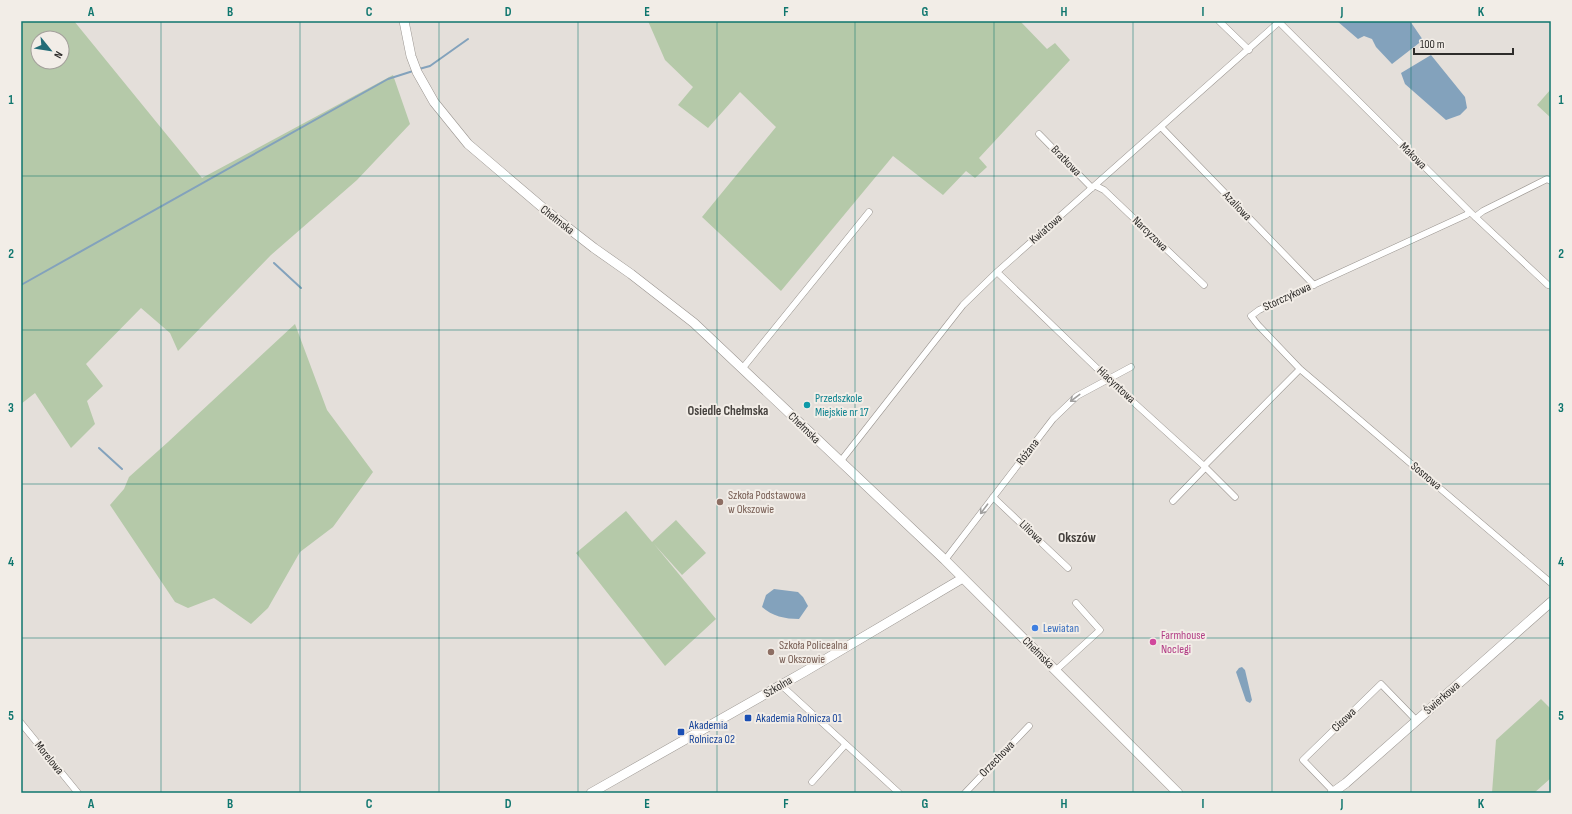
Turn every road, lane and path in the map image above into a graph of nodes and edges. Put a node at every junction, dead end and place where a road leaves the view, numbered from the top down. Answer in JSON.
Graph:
{"nodes":[{"id":1,"x":404,"y":21,"type":"edge"},
{"id":2,"x":1219,"y":21,"type":"edge"},
{"id":3,"x":1279,"y":22,"type":"edge"},
{"id":4,"x":1249,"y":50,"type":"junction"},
{"id":5,"x":1161,"y":128,"type":"junction"},
{"id":6,"x":1039,"y":134,"type":"dead end"},
{"id":7,"x":1551,"y":181,"type":"edge"},
{"id":8,"x":1094,"y":187,"type":"junction"},
{"id":9,"x":869,"y":212,"type":"dead end"},
{"id":10,"x":1472,"y":215,"type":"junction"},
{"id":11,"x":997,"y":272,"type":"junction"},
{"id":12,"x":1204,"y":285,"type":"dead end"},
{"id":13,"x":1314,"y":285,"type":"junction"},
{"id":14,"x":1551,"y":286,"type":"edge"},
{"id":15,"x":1131,"y":367,"type":"dead end"},
{"id":16,"x":742,"y":369,"type":"junction"},
{"id":17,"x":1300,"y":369,"type":"junction"},
{"id":18,"x":1108,"y":379,"type":"junction"},
{"id":19,"x":840,"y":462,"type":"junction"},
{"id":20,"x":1204,"y":467,"type":"junction"},
{"id":21,"x":993,"y":497,"type":"junction"},
{"id":22,"x":1235,"y":497,"type":"dead end"},
{"id":23,"x":1173,"y":501,"type":"dead end"},
{"id":24,"x":945,"y":560,"type":"junction"},
{"id":25,"x":1068,"y":568,"type":"dead end"},
{"id":26,"x":963,"y":578,"type":"junction"},
{"id":27,"x":1551,"y":583,"type":"edge"},
{"id":28,"x":1551,"y":602,"type":"edge"},
{"id":29,"x":1076,"y":603,"type":"dead end"},
{"id":30,"x":1055,"y":671,"type":"junction"},
{"id":31,"x":781,"y":685,"type":"junction"},
{"id":32,"x":1416,"y":720,"type":"junction"},
{"id":33,"x":21,"y":723,"type":"edge"},
{"id":34,"x":1029,"y":726,"type":"dead end"},
{"id":35,"x":845,"y":745,"type":"junction"},
{"id":36,"x":812,"y":782,"type":"dead end"},
{"id":37,"x":78,"y":793,"type":"edge"},
{"id":38,"x":591,"y":793,"type":"edge"},
{"id":39,"x":899,"y":793,"type":"edge"},
{"id":40,"x":965,"y":793,"type":"edge"},
{"id":41,"x":1178,"y":793,"type":"edge"},
{"id":42,"x":1333,"y":793,"type":"edge"}],
"edges":[{"from":1,"to":16,"type":"main road","name":"Chełmska"},
{"from":2,"to":4,"type":"street"},
{"from":3,"to":4,"type":"street","name":"Kwiatowa"},
{"from":3,"to":10,"type":"street","name":"Makowa"},
{"from":4,"to":5,"type":"street","name":"Kwiatowa"},
{"from":5,"to":8,"type":"street","name":"Kwiatowa"},
{"from":5,"to":13,"type":"street","name":"Azaliowa"},
{"from":6,"to":8,"type":"street","name":"Bratkowa"},
{"from":7,"to":10,"type":"street","name":"Storczykowa"},
{"from":8,"to":11,"type":"street","name":"Kwiatowa"},
{"from":8,"to":12,"type":"street","name":"Narcyzowa"},
{"from":9,"to":16,"type":"street"},
{"from":10,"to":13,"type":"street","name":"Storczykowa"},
{"from":10,"to":14,"type":"street","name":"Makowa"},
{"from":11,"to":18,"type":"street","name":"Hiacyntowa"},
{"from":11,"to":19,"type":"street","name":"Kwiatowa"},
{"from":13,"to":17,"type":"street","name":"Storczykowa"},
{"from":15,"to":18,"type":"street","name":"Różana"},
{"from":16,"to":19,"type":"main road","name":"Chełmska"},
{"from":17,"to":20,"type":"street"},
{"from":17,"to":27,"type":"street","name":"Sosnowa"},
{"from":18,"to":20,"type":"street","name":"Hiacyntowa"},
{"from":18,"to":21,"type":"street","name":"Różana","one_way":true},
{"from":19,"to":24,"type":"main road","name":"Chełmska"},
{"from":20,"to":22,"type":"street","name":"Hiacyntowa"},
{"from":20,"to":23,"type":"street"},
{"from":21,"to":24,"type":"street","name":"Różana","one_way":true},
{"from":21,"to":25,"type":"street","name":"Liliowa"},
{"from":24,"to":26,"type":"main road","name":"Chełmska"},
{"from":26,"to":30,"type":"main road","name":"Chełmska"},
{"from":26,"to":31,"type":"main road","name":"Szkolna"},
{"from":28,"to":32,"type":"main road","name":"Świerkowa"},
{"from":29,"to":30,"type":"street"},
{"from":30,"to":41,"type":"main road","name":"Chełmska"},
{"from":31,"to":35,"type":"street"},
{"from":31,"to":38,"type":"main road","name":"Szkolna"},
{"from":32,"to":42,"type":"main road","name":"Świerkowa"},
{"from":32,"to":42,"type":"street","name":"Cisowa"},
{"from":33,"to":37,"type":"street","name":"Morelowa"},
{"from":34,"to":40,"type":"street","name":"Orzechowa"},
{"from":35,"to":36,"type":"street"},
{"from":35,"to":39,"type":"street"}]}
